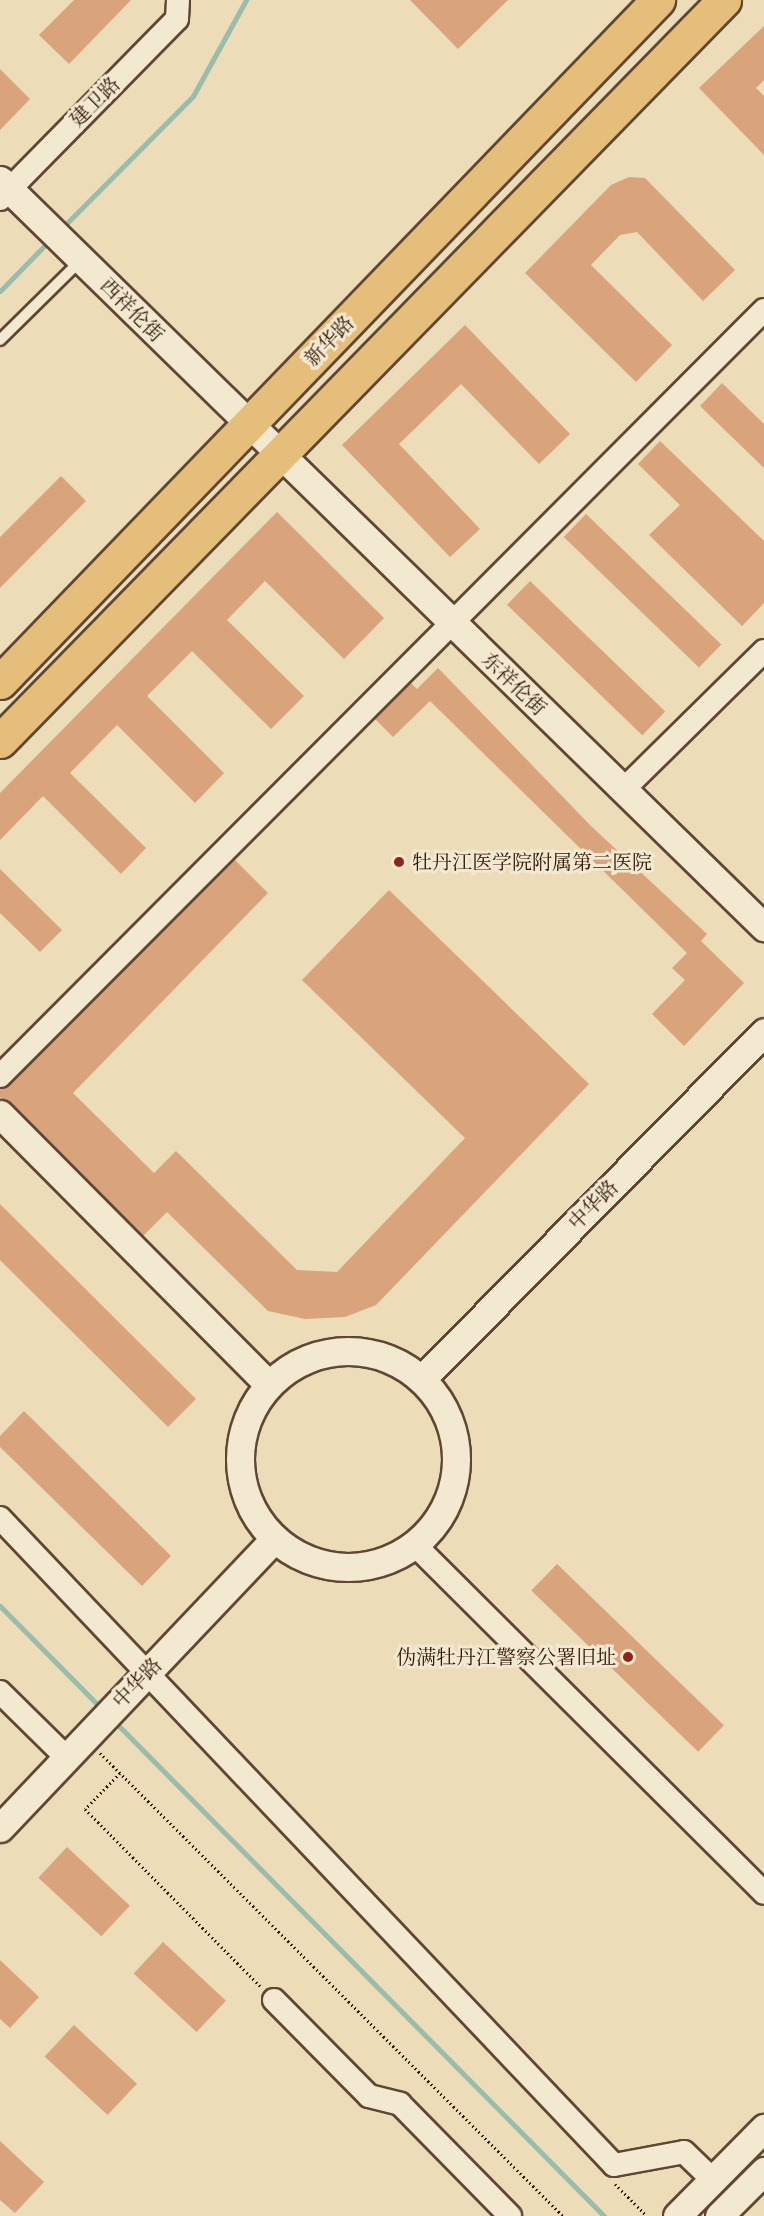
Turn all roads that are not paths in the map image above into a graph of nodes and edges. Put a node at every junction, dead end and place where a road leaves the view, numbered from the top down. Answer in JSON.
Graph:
{"nodes":[{"id":1,"x":178,"y":0,"type":"edge"},
{"id":2,"x":658,"y":0,"type":"edge"},
{"id":3,"x":724,"y":0,"type":"edge"},
{"id":4,"x":3,"y":189,"type":"edge"},
{"id":5,"x":81,"y":260,"type":"junction"},
{"id":6,"x":764,"y":310,"type":"edge"},
{"id":7,"x":0,"y":340,"type":"edge"},
{"id":8,"x":264,"y":440,"type":"junction"},
{"id":9,"x":452,"y":624,"type":"junction"},
{"id":10,"x":764,"y":651,"type":"edge"},
{"id":11,"x":0,"y":682,"type":"edge"},
{"id":12,"x":0,"y":741,"type":"edge"},
{"id":13,"x":623,"y":790,"type":"junction"},
{"id":14,"x":764,"y":927,"type":"edge"},
{"id":15,"x":764,"y":1032,"type":"edge"},
{"id":16,"x":0,"y":1076,"type":"edge"},
{"id":17,"x":0,"y":1114,"type":"edge"},
{"id":18,"x":422,"y":1379,"type":"junction"},
{"id":19,"x":268,"y":1384,"type":"junction"},
{"id":20,"x":0,"y":1518,"type":"edge"},
{"id":21,"x":274,"y":1539,"type":"junction"},
{"id":22,"x":414,"y":1544,"type":"junction"},
{"id":23,"x":149,"y":1670,"type":"junction"},
{"id":24,"x":0,"y":1692,"type":"edge"},
{"id":25,"x":66,"y":1757,"type":"junction"},
{"id":26,"x":0,"y":1828,"type":"edge"},
{"id":27,"x":764,"y":1893,"type":"edge"},
{"id":28,"x":274,"y":2000,"type":"road end"},
{"id":29,"x":764,"y":2128,"type":"edge"},
{"id":30,"x":764,"y":2171,"type":"edge"},
{"id":31,"x":713,"y":2180,"type":"junction"},
{"id":32,"x":510,"y":2216,"type":"edge"},
{"id":33,"x":677,"y":2216,"type":"edge"},
{"id":34,"x":719,"y":2216,"type":"edge"}],
"edges":[{"from":1,"to":4,"type":"street","name":"建卫路"},
{"from":2,"to":8,"type":"main road","name":"新华路"},
{"from":3,"to":8,"type":"main road"},
{"from":4,"to":5,"type":"street","name":"西祥伦街"},
{"from":5,"to":7,"type":"lane"},
{"from":5,"to":8,"type":"street","name":"西祥伦街"},
{"from":6,"to":9,"type":"street"},
{"from":8,"to":9,"type":"street","name":"东祥伦街"},
{"from":8,"to":11,"type":"main road","name":"新华路"},
{"from":8,"to":12,"type":"main road"},
{"from":9,"to":13,"type":"street","name":"东祥伦街"},
{"from":9,"to":16,"type":"street"},
{"from":10,"to":13,"type":"street"},
{"from":13,"to":14,"type":"street","name":"东祥伦街"},
{"from":15,"to":18,"type":"street","name":"中华路"},
{"from":17,"to":19,"type":"street"},
{"from":18,"to":19,"type":"street"},
{"from":18,"to":22,"type":"street"},
{"from":19,"to":21,"type":"street"},
{"from":20,"to":23,"type":"street"},
{"from":21,"to":22,"type":"street"},
{"from":21,"to":23,"type":"street","name":"中华路"},
{"from":22,"to":27,"type":"street"},
{"from":23,"to":25,"type":"street","name":"中华路"},
{"from":23,"to":31,"type":"street"},
{"from":24,"to":25,"type":"street"},
{"from":25,"to":26,"type":"street","name":"中华路"},
{"from":28,"to":32,"type":"street"},
{"from":29,"to":31,"type":"street"},
{"from":30,"to":34,"type":"street"},
{"from":31,"to":33,"type":"street"}]}
